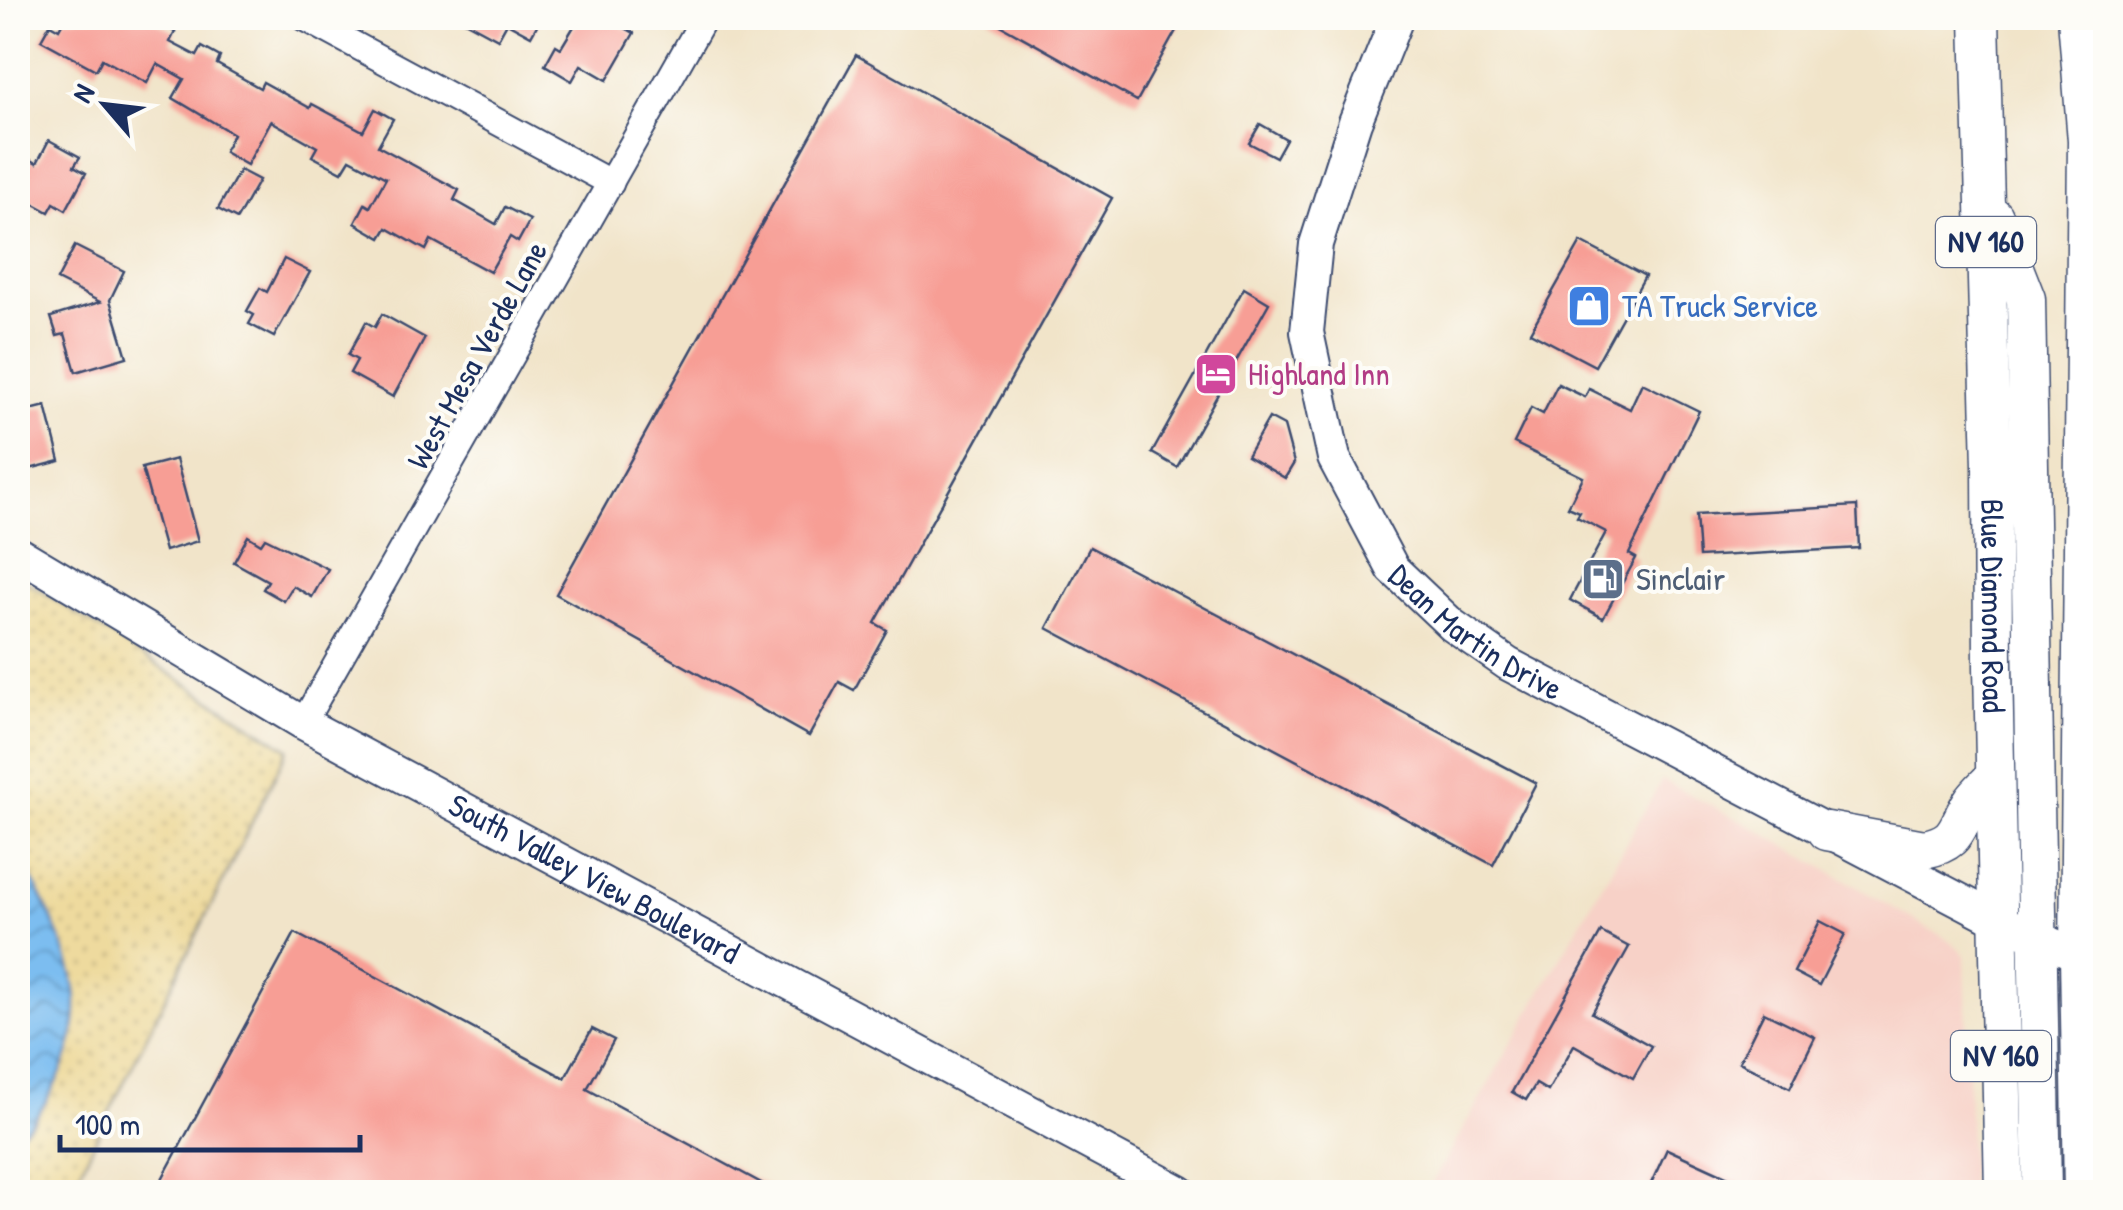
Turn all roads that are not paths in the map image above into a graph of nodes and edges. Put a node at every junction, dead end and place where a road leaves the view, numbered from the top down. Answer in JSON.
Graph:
{"nodes":[{"id":1,"x":305,"y":18,"type":"edge"},
{"id":2,"x":704,"y":18,"type":"edge"},
{"id":3,"x":1397,"y":18,"type":"edge"},
{"id":4,"x":1980,"y":18,"type":"edge"},
{"id":5,"x":2077,"y":18,"type":"edge"},
{"id":6,"x":2097,"y":18,"type":"edge"},
{"id":7,"x":2087,"y":141,"type":"junction"},
{"id":8,"x":611,"y":184,"type":"junction"},
{"id":9,"x":1984,"y":191,"type":"junction"},
{"id":10,"x":18,"y":553,"type":"edge"},
{"id":11,"x":303,"y":722,"type":"junction"},
{"id":12,"x":1995,"y":776,"type":"junction"},
{"id":13,"x":1827,"y":831,"type":"junction"},
{"id":14,"x":1998,"y":920,"type":"junction"},
{"id":15,"x":2037,"y":938,"type":"junction"},
{"id":16,"x":2092,"y":958,"type":"edge"},
{"id":17,"x":2106,"y":996,"type":"edge"},
{"id":18,"x":2094,"y":1091,"type":"edge"},
{"id":19,"x":1180,"y":1192,"type":"edge"},
{"id":20,"x":2004,"y":1192,"type":"edge"},
{"id":21,"x":2042,"y":1192,"type":"edge"},
{"id":22,"x":2083,"y":1192,"type":"edge"}],
"edges":[{"from":1,"to":8,"type":"street"},
{"from":2,"to":8,"type":"street","name":"West Mesa Verde Lane"},
{"from":3,"to":13,"type":"main road","name":"Dean Martin Drive"},
{"from":4,"to":9,"type":"highway","name":"Blue Diamond Road","number":"NV 160"},
{"from":5,"to":7,"type":"highway","number":"NV 160"},
{"from":6,"to":7,"type":"highway"},
{"from":7,"to":16,"type":"highway","number":"NV 160"},
{"from":8,"to":11,"type":"street","name":"West Mesa Verde Lane"},
{"from":9,"to":12,"type":"highway","name":"Blue Diamond Road","number":"NV 160"},
{"from":9,"to":15,"type":"highway"},
{"from":10,"to":11,"type":"main road","name":"South Valley View Boulevard"},
{"from":11,"to":19,"type":"main road","name":"South Valley View Boulevard"},
{"from":12,"to":13,"type":"highway"},
{"from":12,"to":14,"type":"highway","name":"Blue Diamond Road","number":"NV 160"},
{"from":13,"to":14,"type":"main road","name":"Dean Martin Drive"},
{"from":14,"to":15,"type":"main road","name":"Dean Martin Drive"},
{"from":14,"to":20,"type":"highway","name":"Blue Diamond Road","number":"NV 160"},
{"from":15,"to":16,"type":"main road","name":"Dean Martin Drive"},
{"from":15,"to":21,"type":"highway"},
{"from":16,"to":17,"type":"street"},
{"from":16,"to":18,"type":"highway","number":"NV 160"},
{"from":18,"to":22,"type":"highway","number":"NV 160"}]}
